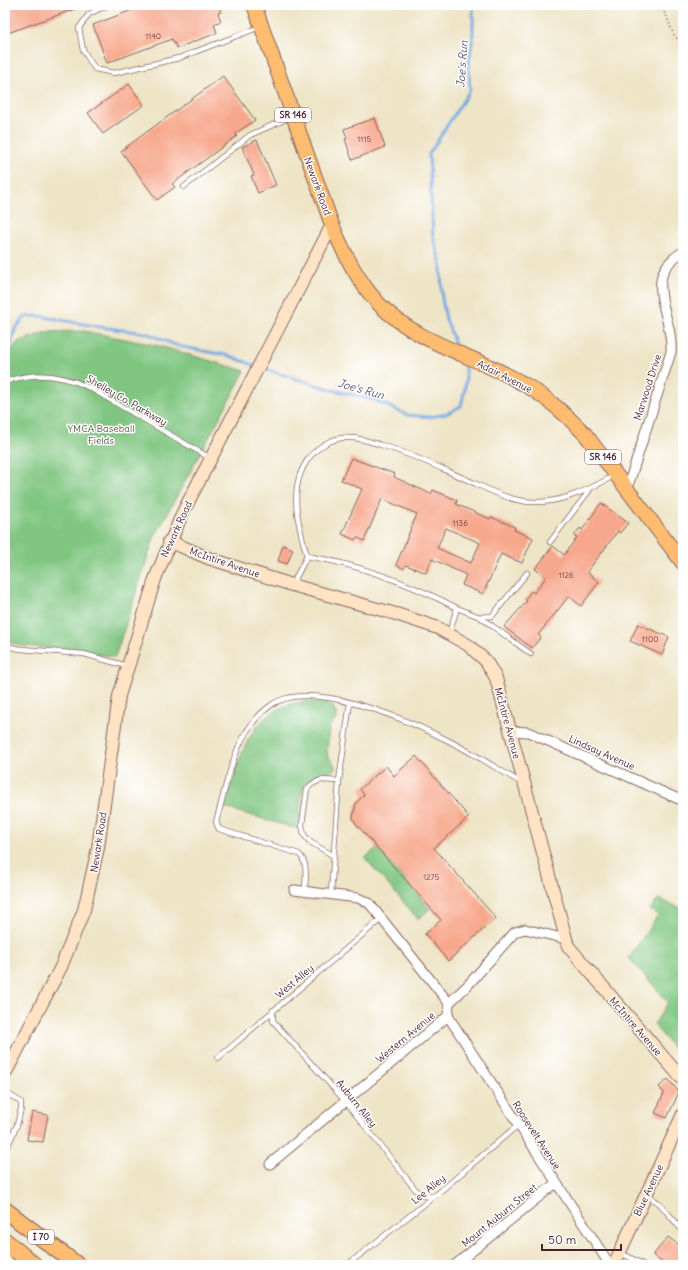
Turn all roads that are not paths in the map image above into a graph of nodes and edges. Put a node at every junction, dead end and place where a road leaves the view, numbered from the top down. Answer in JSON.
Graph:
{"nodes":[{"id":1,"x":107,"y":5,"type":"edge"},
{"id":2,"x":254,"y":5,"type":"edge"},
{"id":3,"x":261,"y":27,"type":"junction"},
{"id":4,"x":293,"y":116,"type":"junction"},
{"id":5,"x":184,"y":186,"type":"dead end"},
{"id":6,"x":332,"y":225,"type":"junction"},
{"id":7,"x":683,"y":252,"type":"edge"},
{"id":8,"x":5,"y":382,"type":"edge"},
{"id":9,"x":211,"y":459,"type":"junction"},
{"id":10,"x":616,"y":474,"type":"junction"},
{"id":11,"x":627,"y":489,"type":"junction"},
{"id":12,"x":589,"y":490,"type":"junction"},
{"id":13,"x":169,"y":541,"type":"junction"},
{"id":14,"x":550,"y":542,"type":"dead end"},
{"id":15,"x":307,"y":556,"type":"junction"},
{"id":16,"x":683,"y":563,"type":"edge"},
{"id":17,"x":527,"y":573,"type":"dead end"},
{"id":18,"x":292,"y":585,"type":"junction"},
{"id":19,"x":456,"y":608,"type":"junction"},
{"id":20,"x":480,"y":617,"type":"junction"},
{"id":21,"x":449,"y":634,"type":"junction"},
{"id":22,"x":5,"y":646,"type":"edge"},
{"id":23,"x":531,"y":654,"type":"dead end"},
{"id":24,"x":127,"y":666,"type":"junction"},
{"id":25,"x":350,"y":703,"type":"junction"},
{"id":26,"x":510,"y":731,"type":"junction"},
{"id":27,"x":339,"y":781,"type":"junction"},
{"id":28,"x":526,"y":785,"type":"junction"},
{"id":29,"x":683,"y":801,"type":"edge"},
{"id":30,"x":334,"y":856,"type":"junction"},
{"id":31,"x":294,"y":890,"type":"dead end"},
{"id":32,"x":305,"y":892,"type":"junction"},
{"id":33,"x":331,"y":894,"type":"junction"},
{"id":34,"x":381,"y":920,"type":"junction"},
{"id":35,"x":566,"y":939,"type":"junction"},
{"id":36,"x":449,"y":1003,"type":"junction"},
{"id":37,"x":273,"y":1010,"type":"junction"},
{"id":38,"x":448,"y":1016,"type":"junction"},
{"id":39,"x":218,"y":1058,"type":"dead end"},
{"id":40,"x":5,"y":1074,"type":"edge"},
{"id":41,"x":683,"y":1080,"type":"edge"},
{"id":42,"x":5,"y":1092,"type":"edge"},
{"id":43,"x":345,"y":1101,"type":"junction"},
{"id":44,"x":683,"y":1114,"type":"edge"},
{"id":45,"x":518,"y":1125,"type":"junction"},
{"id":46,"x":679,"y":1131,"type":"edge"},
{"id":47,"x":5,"y":1146,"type":"edge"},
{"id":48,"x":270,"y":1164,"type":"dead end"},
{"id":49,"x":556,"y":1183,"type":"junction"},
{"id":50,"x":646,"y":1194,"type":"junction"},
{"id":51,"x":436,"y":1195,"type":"junction"},
{"id":52,"x":5,"y":1210,"type":"edge"},
{"id":53,"x":683,"y":1231,"type":"edge"},
{"id":54,"x":5,"y":1241,"type":"edge"},
{"id":55,"x":620,"y":1252,"type":"junction"},
{"id":56,"x":34,"y":1265,"type":"edge"},
{"id":57,"x":76,"y":1265,"type":"edge"},
{"id":58,"x":347,"y":1265,"type":"edge"},
{"id":59,"x":455,"y":1265,"type":"edge"},
{"id":60,"x":610,"y":1265,"type":"edge"},
{"id":61,"x":614,"y":1265,"type":"edge"},
{"id":62,"x":644,"y":1265,"type":"edge"}],
"edges":[{"from":1,"to":3,"type":"lane"},
{"from":2,"to":3,"type":"main road","name":"Newark Road","number":"SR 146"},
{"from":3,"to":4,"type":"main road","name":"Newark Road","number":"SR 146"},
{"from":4,"to":5,"type":"lane"},
{"from":4,"to":6,"type":"main road","name":"Newark Road","number":"SR 146"},
{"from":6,"to":9,"type":"street","name":"Newark Road"},
{"from":6,"to":10,"type":"main road","name":"Adair Avenue","number":"SR 146"},
{"from":7,"to":11,"type":"street","name":"Marwood Drive"},
{"from":8,"to":9,"type":"lane","name":"Shelley Co. Parkway"},
{"from":9,"to":13,"type":"street","name":"Newark Road"},
{"from":10,"to":11,"type":"main road","name":"Adair Avenue","number":"SR 146"},
{"from":10,"to":12,"type":"lane"},
{"from":11,"to":16,"type":"main road","name":"Adair Avenue","number":"SR 146"},
{"from":12,"to":14,"type":"lane"},
{"from":12,"to":15,"type":"lane"},
{"from":13,"to":18,"type":"street","name":"McIntire Avenue"},
{"from":13,"to":24,"type":"street","name":"Newark Road"},
{"from":15,"to":18,"type":"lane"},
{"from":15,"to":19,"type":"lane"},
{"from":17,"to":20,"type":"lane"},
{"from":18,"to":21,"type":"street","name":"McIntire Avenue"},
{"from":19,"to":20,"type":"lane"},
{"from":19,"to":21,"type":"lane"},
{"from":20,"to":23,"type":"lane"},
{"from":21,"to":26,"type":"street","name":"McIntire Avenue"},
{"from":22,"to":24,"type":"lane"},
{"from":24,"to":40,"type":"street","name":"Newark Road"},
{"from":25,"to":27,"type":"lane"},
{"from":25,"to":28,"type":"lane"},
{"from":25,"to":32,"type":"lane"},
{"from":26,"to":28,"type":"street","name":"McIntire Avenue"},
{"from":26,"to":29,"type":"street","name":"Lindsay Avenue"},
{"from":27,"to":30,"type":"lane"},
{"from":27,"to":30,"type":"lane"},
{"from":28,"to":35,"type":"street","name":"McIntire Avenue"},
{"from":30,"to":33,"type":"lane"},
{"from":31,"to":32,"type":"street"},
{"from":32,"to":33,"type":"street"},
{"from":33,"to":34,"type":"street"},
{"from":34,"to":36,"type":"street"},
{"from":34,"to":37,"type":"lane","name":"West Alley"},
{"from":35,"to":36,"type":"street"},
{"from":35,"to":41,"type":"street","name":"McIntire Avenue"},
{"from":36,"to":38,"type":"street","name":"Western Avenue"},
{"from":37,"to":39,"type":"lane","name":"West Alley"},
{"from":37,"to":43,"type":"lane","name":"Auburn Alley"},
{"from":38,"to":43,"type":"street","name":"Western Avenue"},
{"from":38,"to":45,"type":"street","name":"Roosevelt Avenue"},
{"from":42,"to":47,"type":"lane"},
{"from":43,"to":48,"type":"street","name":"Western Avenue"},
{"from":43,"to":51,"type":"lane","name":"Auburn Alley"},
{"from":44,"to":46,"type":"street","name":"Blue Avenue"},
{"from":45,"to":49,"type":"street","name":"Roosevelt Avenue"},
{"from":45,"to":51,"type":"lane","name":"Lee Alley"},
{"from":46,"to":50,"type":"street","name":"Blue Avenue"},
{"from":49,"to":59,"type":"street","name":"Mount Auburn Street"},
{"from":49,"to":60,"type":"street","name":"Roosevelt Avenue"},
{"from":50,"to":53,"type":"lane"},
{"from":50,"to":55,"type":"street","name":"Blue Avenue"},
{"from":51,"to":58,"type":"lane","name":"Lee Alley"},
{"from":52,"to":57,"type":"highway","number":"I 70"},
{"from":54,"to":56,"type":"highway","number":"I 70"},
{"from":55,"to":61,"type":"street","name":"Blue Avenue"},
{"from":55,"to":62,"type":"lane"}]}
